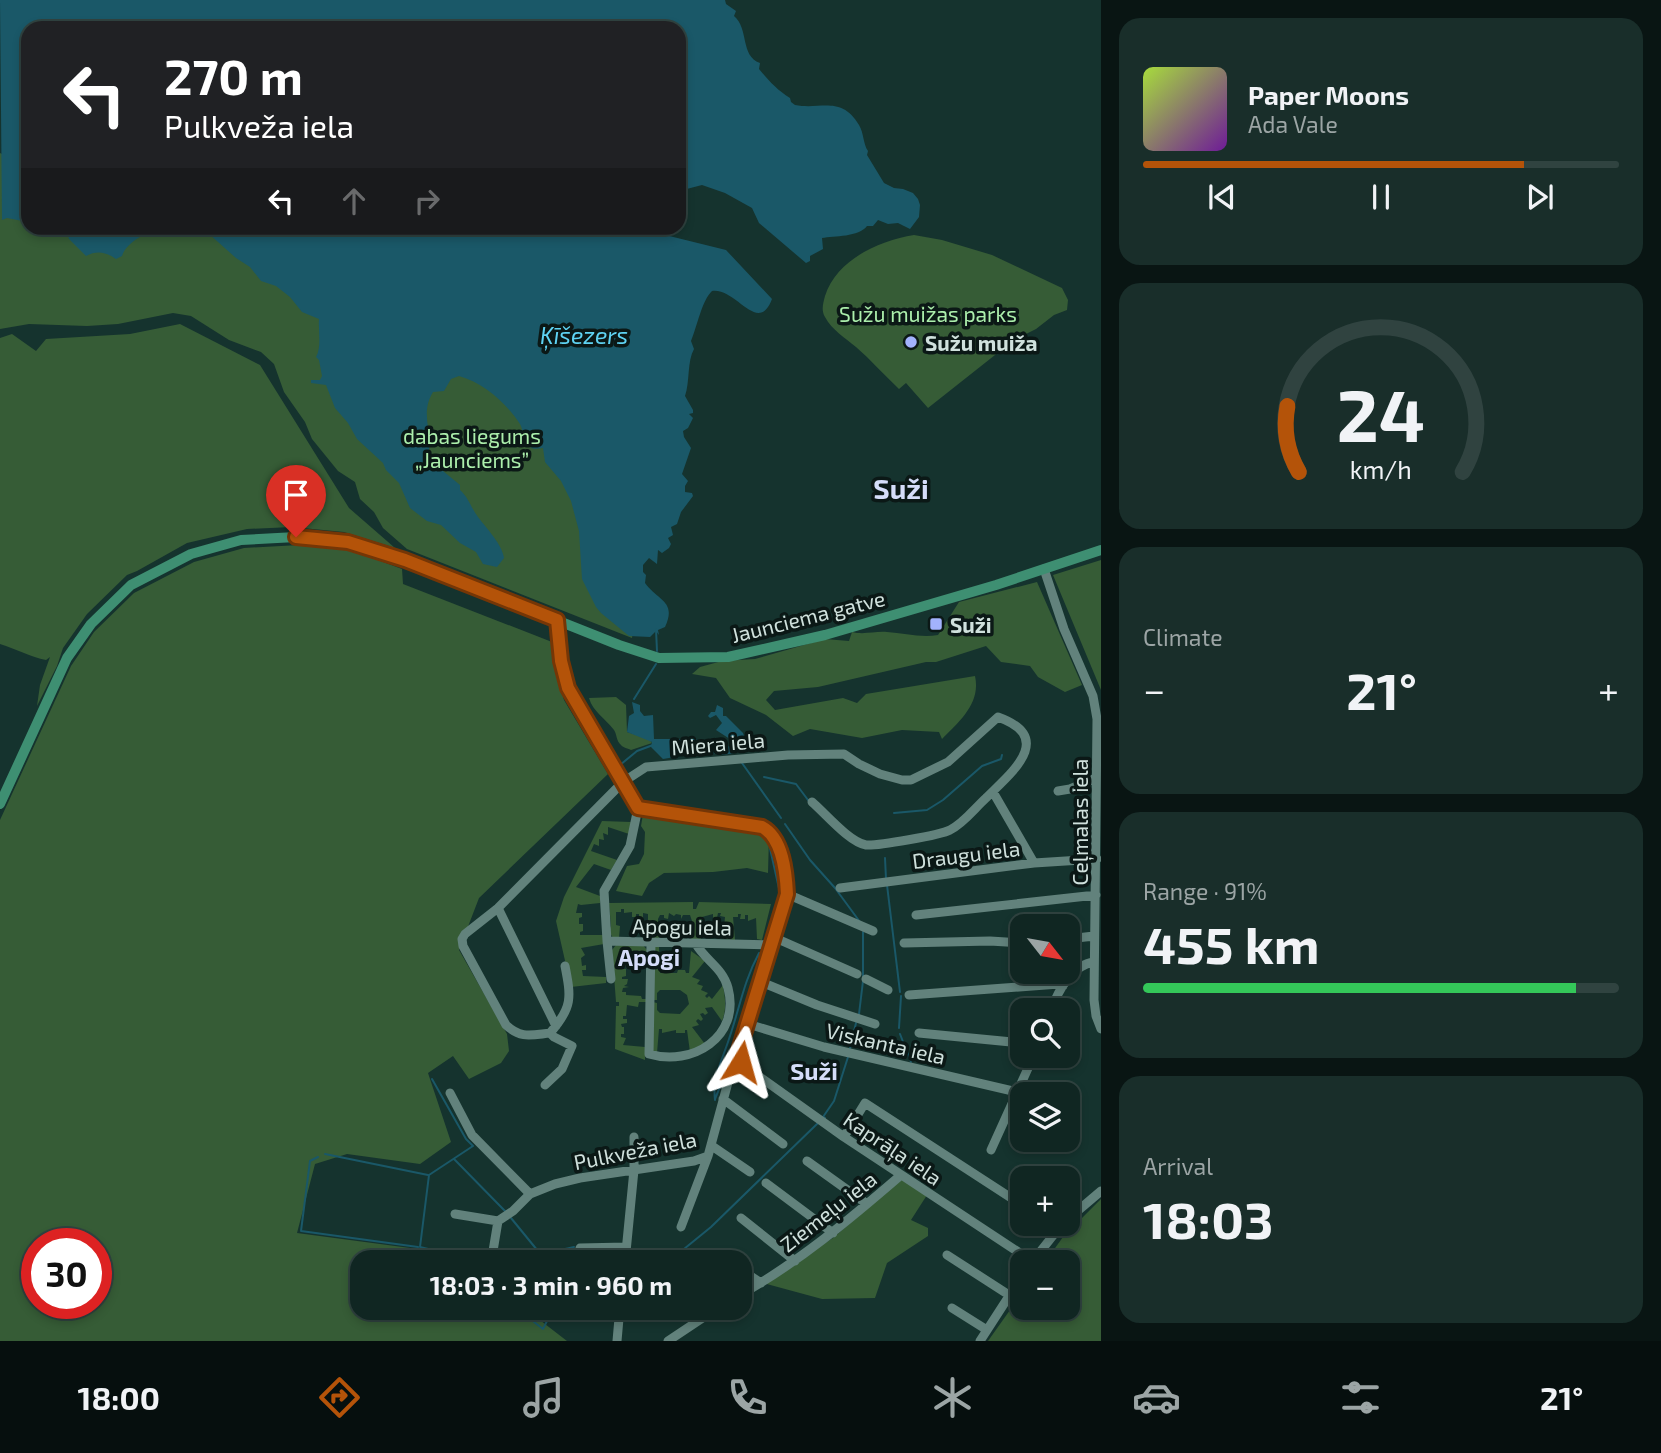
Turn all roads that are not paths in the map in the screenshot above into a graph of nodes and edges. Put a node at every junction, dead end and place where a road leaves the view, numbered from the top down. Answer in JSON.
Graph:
{"nodes":[{"id":1,"x":1101,"y":550,"type":"edge"},
{"id":2,"x":1044,"y":569,"type":"junction"},
{"id":3,"x":557,"y":620,"type":"junction"},
{"id":4,"x":1096,"y":778,"type":"junction"},
{"id":5,"x":622,"y":782,"type":"junction"},
{"id":6,"x":1058,"y":791,"type":"dead end"},
{"id":7,"x":993,"y":792,"type":"junction"},
{"id":8,"x":812,"y":802,"type":"dead end"},
{"id":9,"x":0,"y":804,"type":"edge"},
{"id":10,"x":638,"y":808,"type":"junction"},
{"id":11,"x":1097,"y":859,"type":"junction"},
{"id":12,"x":1034,"y":863,"type":"junction"},
{"id":13,"x":840,"y":888,"type":"dead end"},
{"id":14,"x":787,"y":894,"type":"junction"},
{"id":15,"x":1096,"y":895,"type":"junction"},
{"id":16,"x":498,"y":908,"type":"junction"},
{"id":17,"x":916,"y":915,"type":"dead end"},
{"id":18,"x":873,"y":931,"type":"dead end"},
{"id":19,"x":1094,"y":936,"type":"junction"},
{"id":20,"x":1080,"y":938,"type":"edge"},
{"id":21,"x":607,"y":941,"type":"junction"},
{"id":22,"x":772,"y":941,"type":"junction"},
{"id":23,"x":1010,"y":942,"type":"edge"},
{"id":24,"x":651,"y":943,"type":"junction"},
{"id":25,"x":904,"y":943,"type":"dead end"},
{"id":26,"x":696,"y":944,"type":"junction"},
{"id":27,"x":1094,"y":962,"type":"junction"},
{"id":28,"x":565,"y":966,"type":"dead end"},
{"id":29,"x":611,"y":979,"type":"dead end"},
{"id":30,"x":761,"y":982,"type":"junction"},
{"id":31,"x":1063,"y":986,"type":"junction"},
{"id":32,"x":888,"y":990,"type":"dead end"},
{"id":33,"x":909,"y":995,"type":"dead end"},
{"id":34,"x":1057,"y":998,"type":"edge"},
{"id":35,"x":748,"y":1024,"type":"junction"},
{"id":36,"x":875,"y":1024,"type":"dead end"},
{"id":37,"x":553,"y":1029,"type":"junction"},
{"id":38,"x":1101,"y":1029,"type":"edge"},
{"id":39,"x":919,"y":1033,"type":"dead end"},
{"id":40,"x":1010,"y":1042,"type":"edge"},
{"id":41,"x":736,"y":1060,"type":"junction"},
{"id":42,"x":545,"y":1085,"type":"dead end"},
{"id":43,"x":1010,"y":1090,"type":"edge"},
{"id":44,"x":450,"y":1093,"type":"dead end"},
{"id":45,"x":723,"y":1099,"type":"junction"},
{"id":46,"x":1010,"y":1107,"type":"edge"},
{"id":47,"x":634,"y":1137,"type":"dead end"},
{"id":48,"x":844,"y":1137,"type":"junction"},
{"id":49,"x":783,"y":1144,"type":"dead end"},
{"id":50,"x":712,"y":1146,"type":"junction"},
{"id":51,"x":990,"y":1150,"type":"dead end"},
{"id":52,"x":708,"y":1156,"type":"junction"},
{"id":53,"x":807,"y":1161,"type":"dead end"},
{"id":54,"x":634,"y":1170,"type":"junction"},
{"id":55,"x":750,"y":1172,"type":"dead end"},
{"id":56,"x":901,"y":1175,"type":"junction"},
{"id":57,"x":766,"y":1183,"type":"dead end"},
{"id":58,"x":1101,"y":1191,"type":"edge"},
{"id":59,"x":530,"y":1194,"type":"junction"},
{"id":60,"x":1010,"y":1197,"type":"edge"},
{"id":61,"x":867,"y":1204,"type":"junction"},
{"id":62,"x":1080,"y":1209,"type":"edge"},
{"id":63,"x":455,"y":1214,"type":"dead end"},
{"id":64,"x":741,"y":1218,"type":"dead end"},
{"id":65,"x":498,"y":1221,"type":"junction"},
{"id":66,"x":681,"y":1227,"type":"dead end"},
{"id":67,"x":833,"y":1233,"type":"junction"},
{"id":68,"x":626,"y":1247,"type":"junction"},
{"id":69,"x":580,"y":1248,"type":"dead end"},
{"id":70,"x":493,"y":1250,"type":"edge"},
{"id":71,"x":626,"y":1250,"type":"edge"},
{"id":72,"x":1014,"y":1250,"type":"edge"},
{"id":73,"x":947,"y":1255,"type":"dead end"},
{"id":74,"x":795,"y":1261,"type":"junction"},
{"id":75,"x":752,"y":1277,"type":"edge"},
{"id":76,"x":761,"y":1283,"type":"junction"},
{"id":77,"x":752,"y":1288,"type":"edge"},
{"id":78,"x":1009,"y":1295,"type":"joint"},
{"id":79,"x":952,"y":1308,"type":"dead end"},
{"id":80,"x":620,"y":1320,"type":"edge"},
{"id":81,"x":697,"y":1320,"type":"edge"},
{"id":82,"x":987,"y":1330,"type":"junction"},
{"id":83,"x":618,"y":1341,"type":"edge"},
{"id":84,"x":668,"y":1341,"type":"edge"},
{"id":85,"x":980,"y":1341,"type":"edge"}],
"edges":[{"from":1,"to":2,"type":"main road","name":"Jaunciema gatve"},
{"from":2,"to":3,"type":"main road","name":"Jaunciema gatve"},
{"from":2,"to":4,"type":"street","name":"Ceļmalas iela"},
{"from":3,"to":5,"type":"street"},
{"from":3,"to":9,"type":"main road","name":"Jaunciema gatve"},
{"from":4,"to":6,"type":"street"},
{"from":4,"to":11,"type":"street","name":"Ceļmalas iela"},
{"from":5,"to":7,"type":"street","name":"Miera iela"},
{"from":5,"to":10,"type":"street"},
{"from":5,"to":16,"type":"street","name":"Miera iela"},
{"from":7,"to":8,"type":"street"},
{"from":7,"to":12,"type":"street"},
{"from":10,"to":14,"type":"street","name":"Pulkveža iela"},
{"from":10,"to":21,"type":"street","name":"Apogu iela"},
{"from":11,"to":12,"type":"street","name":"Draugu iela"},
{"from":11,"to":15,"type":"street","name":"Ceļmalas iela"},
{"from":12,"to":13,"type":"street","name":"Draugu iela"},
{"from":14,"to":18,"type":"street"},
{"from":14,"to":22,"type":"street","name":"Pulkveža iela"},
{"from":15,"to":17,"type":"street"},
{"from":15,"to":19,"type":"street","name":"Ceļmalas iela"},
{"from":16,"to":37,"type":"street"},
{"from":16,"to":37,"type":"street","name":"Miera iela"},
{"from":19,"to":20,"type":"street"},
{"from":19,"to":27,"type":"street","name":"Ceļmalas iela"},
{"from":21,"to":24,"type":"street","name":"Apogu iela"},
{"from":21,"to":29,"type":"street"},
{"from":22,"to":26,"type":"street","name":"Apogu iela"},
{"from":22,"to":30,"type":"street","name":"Pulkveža iela"},
{"from":22,"to":32,"type":"street"},
{"from":23,"to":25,"type":"street"},
{"from":24,"to":26,"type":"street","name":"Apogu iela"},
{"from":24,"to":26,"type":"street"},
{"from":27,"to":31,"type":"street"},
{"from":27,"to":38,"type":"street","name":"Ceļmalas iela"},
{"from":28,"to":37,"type":"street"},
{"from":30,"to":35,"type":"street","name":"Pulkveža iela"},
{"from":30,"to":36,"type":"street"},
{"from":31,"to":33,"type":"street"},
{"from":31,"to":34,"type":"street"},
{"from":35,"to":41,"type":"street","name":"Pulkveža iela"},
{"from":35,"to":43,"type":"street","name":"Viskanta iela"},
{"from":37,"to":42,"type":"street"},
{"from":39,"to":40,"type":"street"},
{"from":41,"to":45,"type":"street","name":"Pulkveža iela"},
{"from":41,"to":48,"type":"street","name":"Kaprāļa iela"},
{"from":44,"to":59,"type":"street"},
{"from":45,"to":49,"type":"street"},
{"from":45,"to":50,"type":"street","name":"Pulkveža iela"},
{"from":46,"to":51,"type":"street"},
{"from":47,"to":54,"type":"street"},
{"from":48,"to":56,"type":"street","name":"Kaprāļa iela"},
{"from":48,"to":60,"type":"street"},
{"from":50,"to":52,"type":"street","name":"Pulkveža iela"},
{"from":50,"to":55,"type":"street"},
{"from":52,"to":54,"type":"street","name":"Pulkveža iela"},
{"from":52,"to":66,"type":"street"},
{"from":53,"to":61,"type":"street"},
{"from":54,"to":59,"type":"street","name":"Pulkveža iela"},
{"from":54,"to":68,"type":"street"},
{"from":56,"to":61,"type":"street","name":"Ziemeļu iela"},
{"from":56,"to":72,"type":"street","name":"Kaprāļa iela"},
{"from":57,"to":67,"type":"street"},
{"from":58,"to":62,"type":"street"},
{"from":59,"to":65,"type":"street","name":"Pulkveža iela"},
{"from":61,"to":67,"type":"street","name":"Ziemeļu iela"},
{"from":63,"to":65,"type":"street"},
{"from":64,"to":74,"type":"street"},
{"from":65,"to":70,"type":"street"},
{"from":67,"to":74,"type":"street","name":"Ziemeļu iela"},
{"from":68,"to":69,"type":"street"},
{"from":68,"to":71,"type":"street"},
{"from":73,"to":78,"type":"street"},
{"from":74,"to":76,"type":"street","name":"Ziemeļu iela"},
{"from":75,"to":76,"type":"street"},
{"from":76,"to":77,"type":"street","name":"Ziemeļu iela"},
{"from":78,"to":82,"type":"street"},
{"from":79,"to":82,"type":"street"},
{"from":80,"to":83,"type":"street"},
{"from":81,"to":84,"type":"street"},
{"from":82,"to":85,"type":"street"}]}
